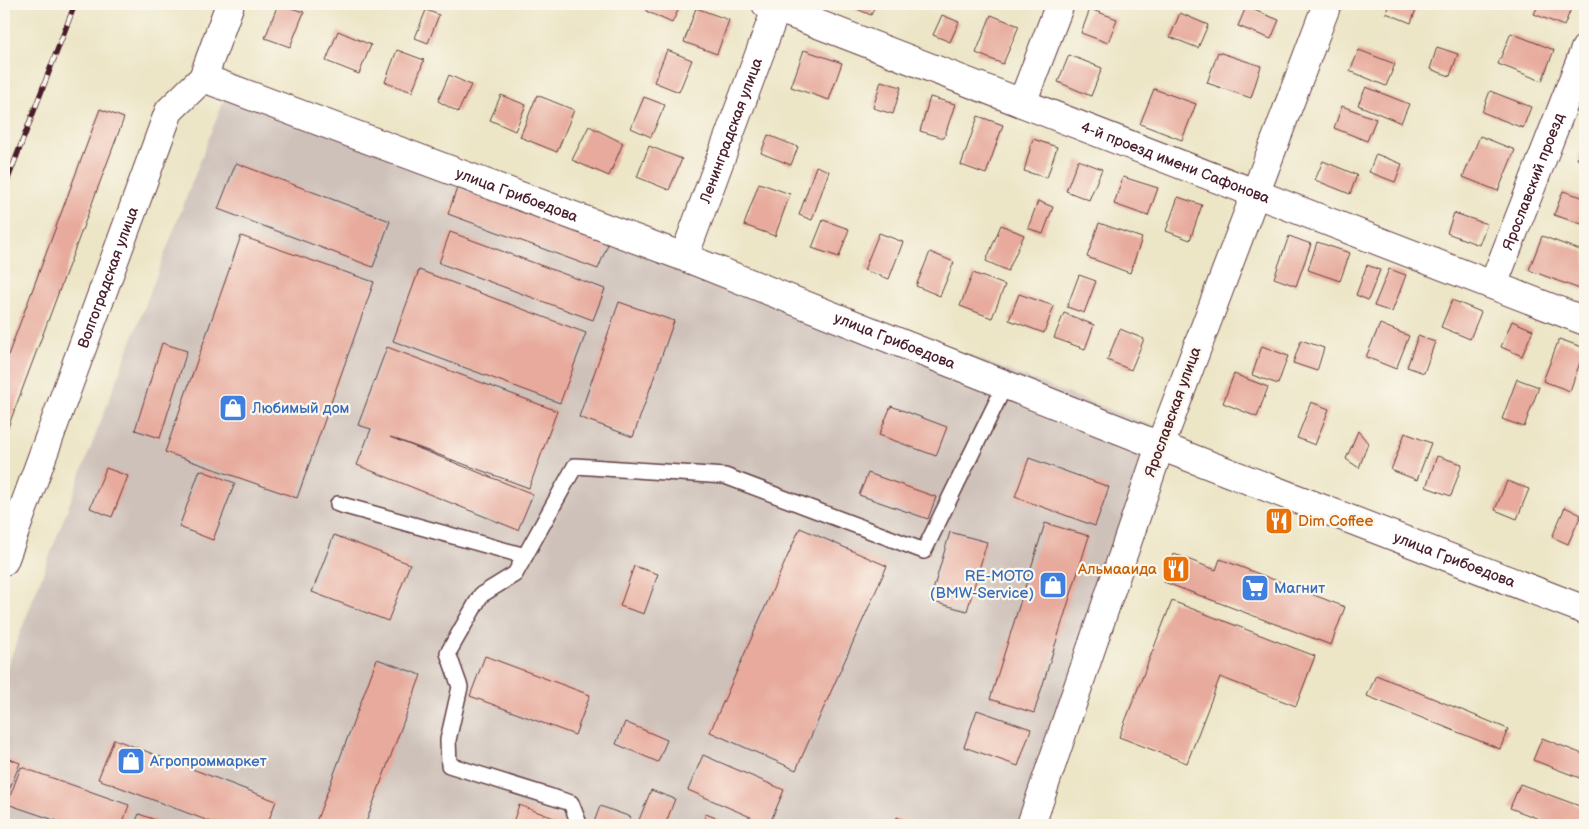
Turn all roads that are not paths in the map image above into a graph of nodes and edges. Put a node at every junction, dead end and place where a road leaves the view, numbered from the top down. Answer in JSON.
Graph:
{"nodes":[{"id":1,"x":230,"y":4,"type":"edge"},
{"id":2,"x":1060,"y":4,"type":"edge"},
{"id":3,"x":1327,"y":4,"type":"edge"},
{"id":4,"x":774,"y":5,"type":"edge"},
{"id":5,"x":1585,"y":49,"type":"edge"},
{"id":6,"x":203,"y":78,"type":"junction"},
{"id":7,"x":1022,"y":103,"type":"junction"},
{"id":8,"x":1255,"y":193,"type":"junction"},
{"id":9,"x":684,"y":257,"type":"junction"},
{"id":10,"x":1493,"y":286,"type":"junction"},
{"id":11,"x":1585,"y":321,"type":"edge"},
{"id":12,"x":1005,"y":385,"type":"junction"},
{"id":13,"x":1160,"y":446,"type":"junction"},
{"id":14,"x":338,"y":504,"type":"dead end"},
{"id":15,"x":525,"y":556,"type":"junction"},
{"id":16,"x":4,"y":561,"type":"edge"},
{"id":17,"x":1585,"y":610,"type":"edge"},
{"id":18,"x":576,"y":825,"type":"edge"},
{"id":19,"x":1031,"y":825,"type":"edge"}],
"edges":[{"from":1,"to":6,"type":"street","name":"Волгоградская улица"},
{"from":2,"to":7,"type":"street"},
{"from":3,"to":8,"type":"street","name":"Ярославская улица"},
{"from":4,"to":7,"type":"street","name":"4-й проезд имени Сафонова"},
{"from":4,"to":9,"type":"street","name":"Ленинградская улица"},
{"from":5,"to":10,"type":"street","name":"Ярославский проезд"},
{"from":6,"to":9,"type":"street","name":"улица Грибоедова"},
{"from":6,"to":16,"type":"street","name":"Волгоградская улица"},
{"from":7,"to":8,"type":"street","name":"4-й проезд имени Сафонова"},
{"from":8,"to":10,"type":"street","name":"4-й проезд имени Сафонова"},
{"from":8,"to":13,"type":"street","name":"Ярославская улица"},
{"from":9,"to":12,"type":"street","name":"улица Грибоедова"},
{"from":10,"to":11,"type":"street","name":"4-й проезд имени Сафонова"},
{"from":12,"to":13,"type":"street","name":"улица Грибоедова"},
{"from":12,"to":15,"type":"lane"},
{"from":13,"to":17,"type":"street","name":"улица Грибоедова"},
{"from":13,"to":19,"type":"street","name":"Ярославская улица"},
{"from":14,"to":15,"type":"lane"},
{"from":15,"to":18,"type":"lane"}]}
